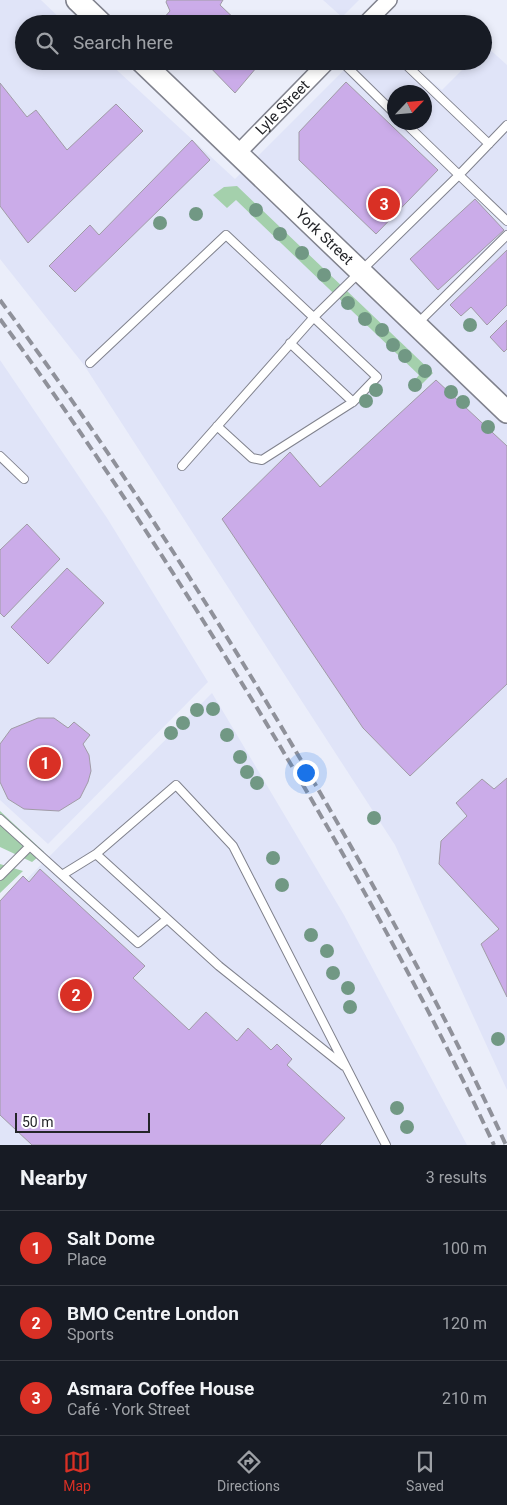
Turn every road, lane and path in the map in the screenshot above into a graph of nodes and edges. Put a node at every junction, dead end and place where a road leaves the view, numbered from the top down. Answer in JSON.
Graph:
{"nodes":[{"id":1,"x":389,"y":0,"type":"edge"},
{"id":2,"x":374,"y":15,"type":"edge"},
{"id":3,"x":150,"y":70,"type":"edge"},
{"id":4,"x":319,"y":70,"type":"edge"},
{"id":5,"x":349,"y":70,"type":"edge"},
{"id":6,"x":411,"y":70,"type":"edge"},
{"id":7,"x":387,"y":106,"type":"edge"},
{"id":8,"x":507,"y":125,"type":"edge"},
{"id":9,"x":412,"y":130,"type":"edge"},
{"id":10,"x":489,"y":144,"type":"junction"},
{"id":11,"x":237,"y":154,"type":"junction"},
{"id":12,"x":459,"y":175,"type":"junction"},
{"id":13,"x":507,"y":221,"type":"edge"},
{"id":14,"x":507,"y":235,"type":"edge"},
{"id":15,"x":360,"y":272,"type":"junction"},
{"id":16,"x":314,"y":317,"type":"junction"},
{"id":17,"x":416,"y":325,"type":"junction"},
{"id":18,"x":290,"y":343,"type":"junction"},
{"id":19,"x":90,"y":363,"type":"dead end"},
{"id":20,"x":353,"y":402,"type":"junction"},
{"id":21,"x":507,"y":412,"type":"edge"},
{"id":22,"x":217,"y":426,"type":"junction"},
{"id":23,"x":0,"y":456,"type":"edge"},
{"id":24,"x":182,"y":466,"type":"dead end"},
{"id":25,"x":24,"y":479,"type":"dead end"},
{"id":26,"x":0,"y":819,"type":"edge"},
{"id":27,"x":30,"y":846,"type":"junction"},
{"id":28,"x":96,"y":854,"type":"junction"},
{"id":29,"x":62,"y":875,"type":"junction"},
{"id":30,"x":0,"y":876,"type":"edge"},
{"id":31,"x":167,"y":918,"type":"junction"},
{"id":32,"x":344,"y":1066,"type":"junction"},
{"id":33,"x":386,"y":1145,"type":"edge"}],
"edges":[{"from":1,"to":2,"type":"street"},
{"from":3,"to":11,"type":"main road","name":"York Street"},
{"from":4,"to":11,"type":"street","name":"Lyle Street"},
{"from":5,"to":7,"type":"lane"},
{"from":6,"to":10,"type":"lane"},
{"from":8,"to":10,"type":"lane"},
{"from":9,"to":12,"type":"lane"},
{"from":10,"to":12,"type":"lane"},
{"from":11,"to":15,"type":"main road","name":"York Street"},
{"from":12,"to":13,"type":"lane"},
{"from":12,"to":15,"type":"lane"},
{"from":14,"to":17,"type":"lane"},
{"from":15,"to":16,"type":"lane"},
{"from":15,"to":17,"type":"main road","name":"York Street"},
{"from":16,"to":18,"type":"lane"},
{"from":16,"to":19,"type":"lane"},
{"from":16,"to":20,"type":"lane"},
{"from":17,"to":21,"type":"main road","name":"York Street"},
{"from":18,"to":20,"type":"lane"},
{"from":18,"to":22,"type":"lane"},
{"from":20,"to":22,"type":"lane"},
{"from":22,"to":24,"type":"lane"},
{"from":23,"to":25,"type":"lane"},
{"from":26,"to":27,"type":"lane"},
{"from":27,"to":29,"type":"lane"},
{"from":27,"to":30,"type":"lane"},
{"from":28,"to":29,"type":"lane"},
{"from":28,"to":31,"type":"lane"},
{"from":28,"to":32,"type":"lane"},
{"from":29,"to":31,"type":"lane"},
{"from":31,"to":32,"type":"lane"},
{"from":32,"to":33,"type":"lane"}]}
